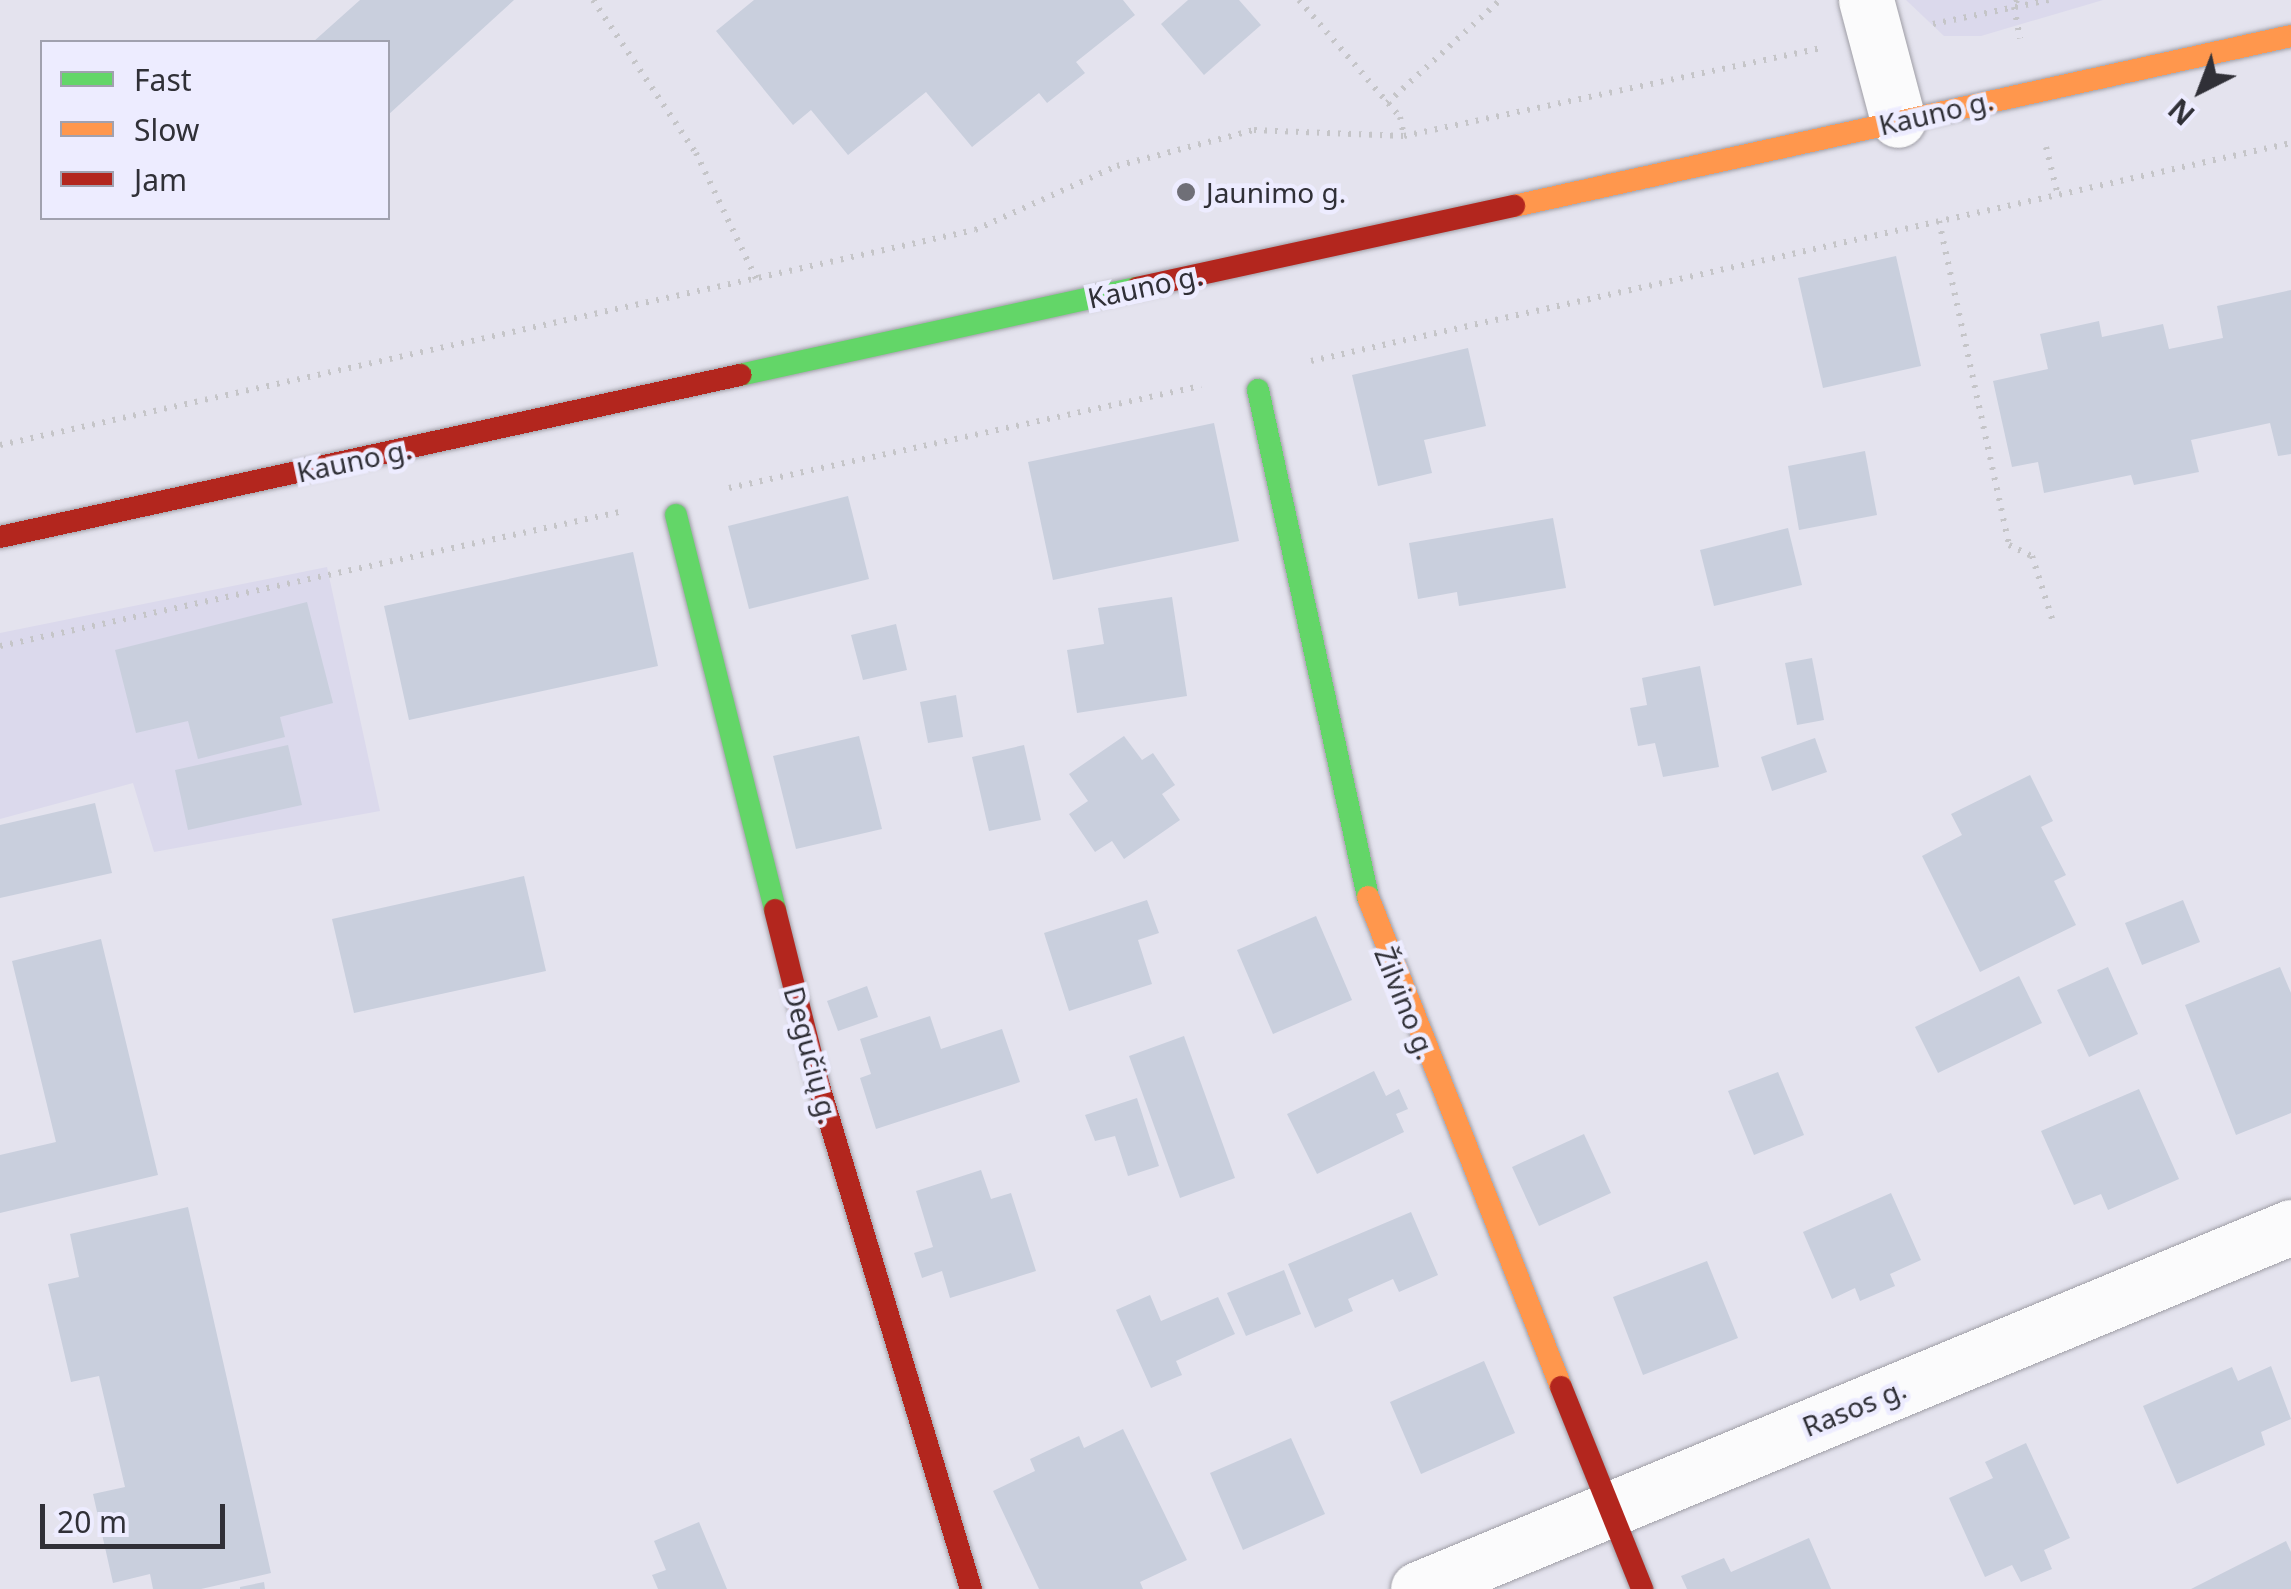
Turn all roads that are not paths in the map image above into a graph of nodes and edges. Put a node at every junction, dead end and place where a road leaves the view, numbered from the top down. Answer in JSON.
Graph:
{"nodes":[{"id":1,"x":1871,"y":18,"type":"edge"},
{"id":2,"x":2291,"y":36,"type":"edge"},
{"id":3,"x":1898,"y":120,"type":"junction"},
{"id":4,"x":1258,"y":390,"type":"dead end"},
{"id":5,"x":676,"y":515,"type":"dead end"},
{"id":6,"x":0,"y":537,"type":"edge"},
{"id":7,"x":2291,"y":1227,"type":"edge"},
{"id":8,"x":1608,"y":1508,"type":"junction"},
{"id":9,"x":971,"y":1589,"type":"edge"},
{"id":10,"x":1418,"y":1589,"type":"edge"},
{"id":11,"x":1642,"y":1589,"type":"edge"}],
"edges":[{"from":1,"to":3,"type":"street"},
{"from":2,"to":3,"type":"street","name":"Kauno g."},
{"from":3,"to":6,"type":"street","name":"Kauno g."},
{"from":4,"to":8,"type":"street","name":"Žilvino g."},
{"from":5,"to":9,"type":"street","name":"Degučių g."},
{"from":7,"to":8,"type":"street","name":"Rasos g."},
{"from":8,"to":10,"type":"street","name":"Rasos g."},
{"from":8,"to":11,"type":"street","name":"Žilvino g."}]}
